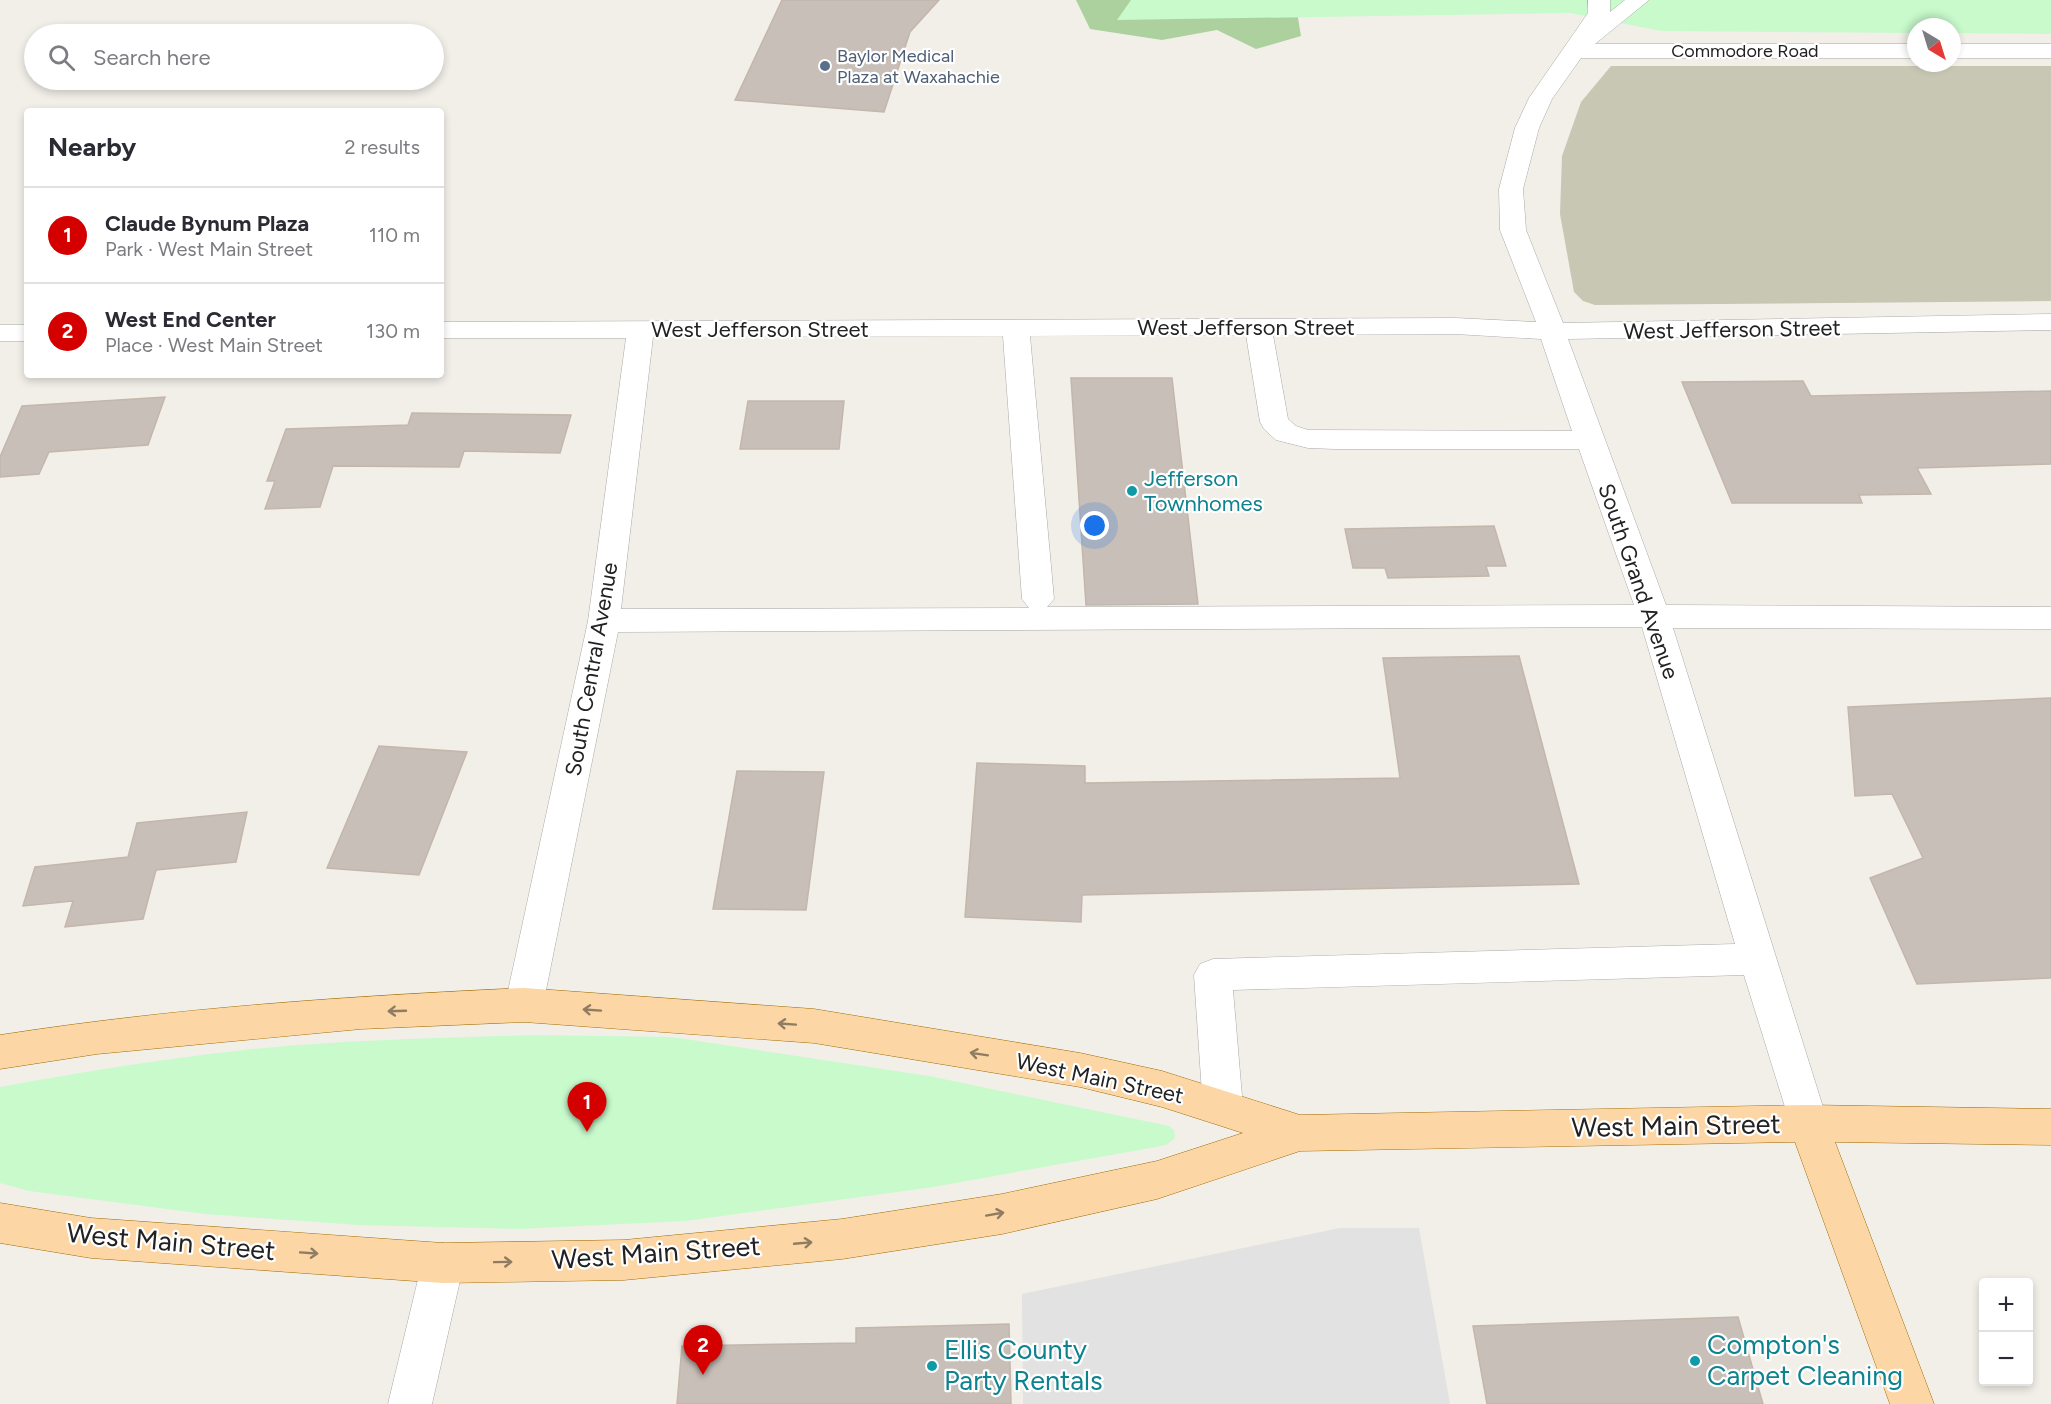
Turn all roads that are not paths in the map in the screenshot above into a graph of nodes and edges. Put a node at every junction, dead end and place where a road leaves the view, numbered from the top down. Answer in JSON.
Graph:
{"nodes":[{"id":1,"x":1599,"y":0,"type":"edge"},
{"id":2,"x":1638,"y":0,"type":"edge"},
{"id":3,"x":1574,"y":51,"type":"junction"},
{"id":4,"x":1907,"y":51,"type":"edge"},
{"id":5,"x":1961,"y":51,"type":"edge"},
{"id":6,"x":2051,"y":51,"type":"edge"},
{"id":7,"x":2051,"y":322,"type":"edge"},
{"id":8,"x":1258,"y":326,"type":"junction"},
{"id":9,"x":1016,"y":328,"type":"junction"},
{"id":10,"x":641,"y":329,"type":"junction"},
{"id":11,"x":444,"y":330,"type":"edge"},
{"id":12,"x":1553,"y":331,"type":"junction"},
{"id":13,"x":0,"y":333,"type":"edge"},
{"id":14,"x":24,"y":333,"type":"edge"},
{"id":15,"x":1590,"y":440,"type":"junction"},
{"id":16,"x":1038,"y":599,"type":"dead end"},
{"id":17,"x":1654,"y":616,"type":"junction"},
{"id":18,"x":2051,"y":618,"type":"edge"},
{"id":19,"x":604,"y":621,"type":"junction"},
{"id":20,"x":1758,"y":959,"type":"junction"},
{"id":21,"x":524,"y":1005,"type":"junction"},
{"id":22,"x":0,"y":1052,"type":"edge"},
{"id":23,"x":1223,"y":1108,"type":"junction"},
{"id":24,"x":1808,"y":1123,"type":"junction"},
{"id":25,"x":2051,"y":1127,"type":"edge"},
{"id":26,"x":1300,"y":1133,"type":"junction"},
{"id":27,"x":0,"y":1223,"type":"edge"},
{"id":28,"x":443,"y":1263,"type":"junction"},
{"id":29,"x":410,"y":1404,"type":"edge"},
{"id":30,"x":1912,"y":1404,"type":"edge"}],
"edges":[{"from":1,"to":3,"type":"street"},
{"from":2,"to":3,"type":"street"},
{"from":3,"to":4,"type":"street","name":"Commodore Road"},
{"from":3,"to":12,"type":"street","name":"South Grand Avenue"},
{"from":5,"to":6,"type":"street"},
{"from":7,"to":12,"type":"street","name":"West Jefferson Street"},
{"from":8,"to":9,"type":"street","name":"West Jefferson Street"},
{"from":8,"to":12,"type":"street","name":"West Jefferson Street"},
{"from":8,"to":15,"type":"street"},
{"from":9,"to":10,"type":"street","name":"West Jefferson Street"},
{"from":9,"to":16,"type":"street"},
{"from":10,"to":11,"type":"street","name":"West Jefferson Street"},
{"from":10,"to":19,"type":"street","name":"South Central Avenue"},
{"from":12,"to":15,"type":"street","name":"South Grand Avenue"},
{"from":13,"to":14,"type":"street"},
{"from":15,"to":17,"type":"street","name":"South Grand Avenue"},
{"from":17,"to":18,"type":"street"},
{"from":17,"to":19,"type":"street"},
{"from":17,"to":20,"type":"street","name":"South Grand Avenue"},
{"from":19,"to":21,"type":"street","name":"South Central Avenue"},
{"from":20,"to":23,"type":"street"},
{"from":20,"to":24,"type":"street","name":"South Grand Avenue"},
{"from":21,"to":22,"type":"main road","name":"West Main Street","one_way":true},
{"from":23,"to":21,"type":"main road","name":"West Main Street","one_way":true},
{"from":23,"to":26,"type":"main road","name":"West Main Street"},
{"from":24,"to":25,"type":"main road","name":"West Main Street"},
{"from":24,"to":26,"type":"main road","name":"West Main Street"},
{"from":24,"to":30,"type":"main road"},
{"from":28,"to":26,"type":"main road","name":"West Main Street","one_way":true},
{"from":27,"to":28,"type":"main road","name":"West Main Street","one_way":true},
{"from":28,"to":29,"type":"street"}]}
